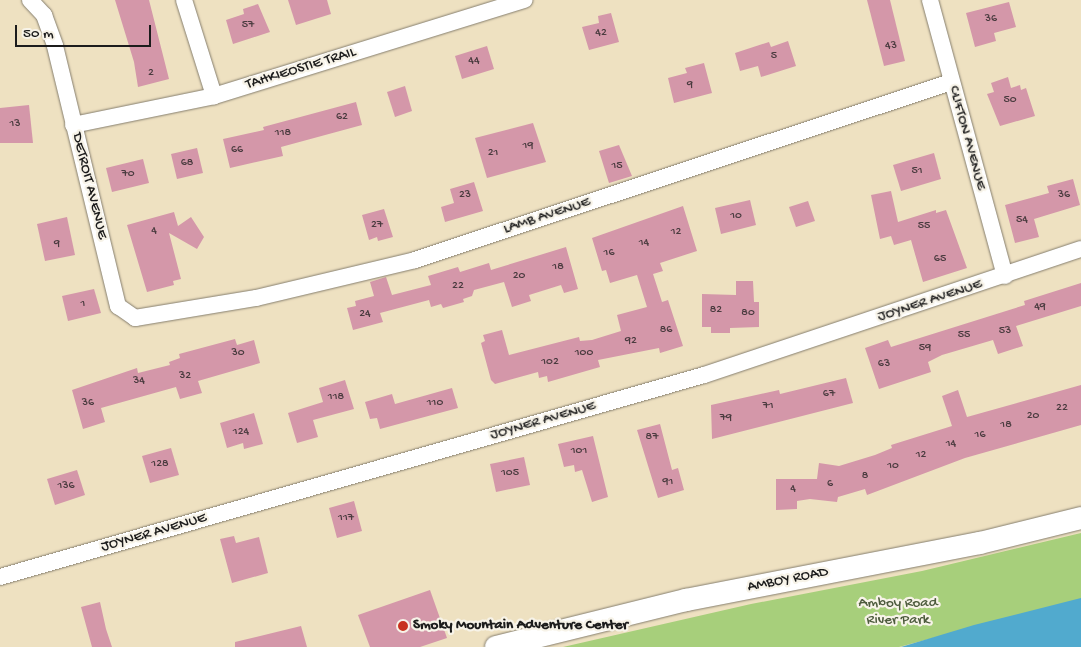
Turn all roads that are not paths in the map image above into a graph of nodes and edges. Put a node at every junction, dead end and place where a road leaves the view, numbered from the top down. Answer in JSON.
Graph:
{"nodes":[{"id":1,"x":30,"y":0,"type":"edge"},
{"id":2,"x":184,"y":0,"type":"edge"},
{"id":3,"x":525,"y":0,"type":"edge"},
{"id":4,"x":930,"y":0,"type":"edge"},
{"id":5,"x":951,"y":82,"type":"junction"},
{"id":6,"x":214,"y":96,"type":"junction"},
{"id":7,"x":73,"y":125,"type":"junction"},
{"id":8,"x":1081,"y":249,"type":"edge"},
{"id":9,"x":1005,"y":276,"type":"junction"},
{"id":10,"x":135,"y":318,"type":"joint"},
{"id":11,"x":1081,"y":518,"type":"edge"},
{"id":12,"x":0,"y":577,"type":"edge"},
{"id":13,"x":496,"y":647,"type":"edge"}],
"edges":[{"from":1,"to":7,"type":"street","name":"DETROIT AVENUE"},
{"from":2,"to":6,"type":"street"},
{"from":3,"to":6,"type":"street","name":"TAHKIEOSTIE TRAIL"},
{"from":4,"to":5,"type":"street","name":"CLIFTON AVENUE"},
{"from":5,"to":9,"type":"street","name":"CLIFTON AVENUE"},
{"from":5,"to":10,"type":"street","name":"LAMB AVENUE"},
{"from":6,"to":7,"type":"street","name":"TAHKIEOSTIE TRAIL"},
{"from":7,"to":10,"type":"street","name":"DETROIT AVENUE"},
{"from":8,"to":9,"type":"street","name":"JOYNER AVENUE"},
{"from":9,"to":12,"type":"street","name":"JOYNER AVENUE"},
{"from":11,"to":13,"type":"main road","name":"AMBOY ROAD"}]}
